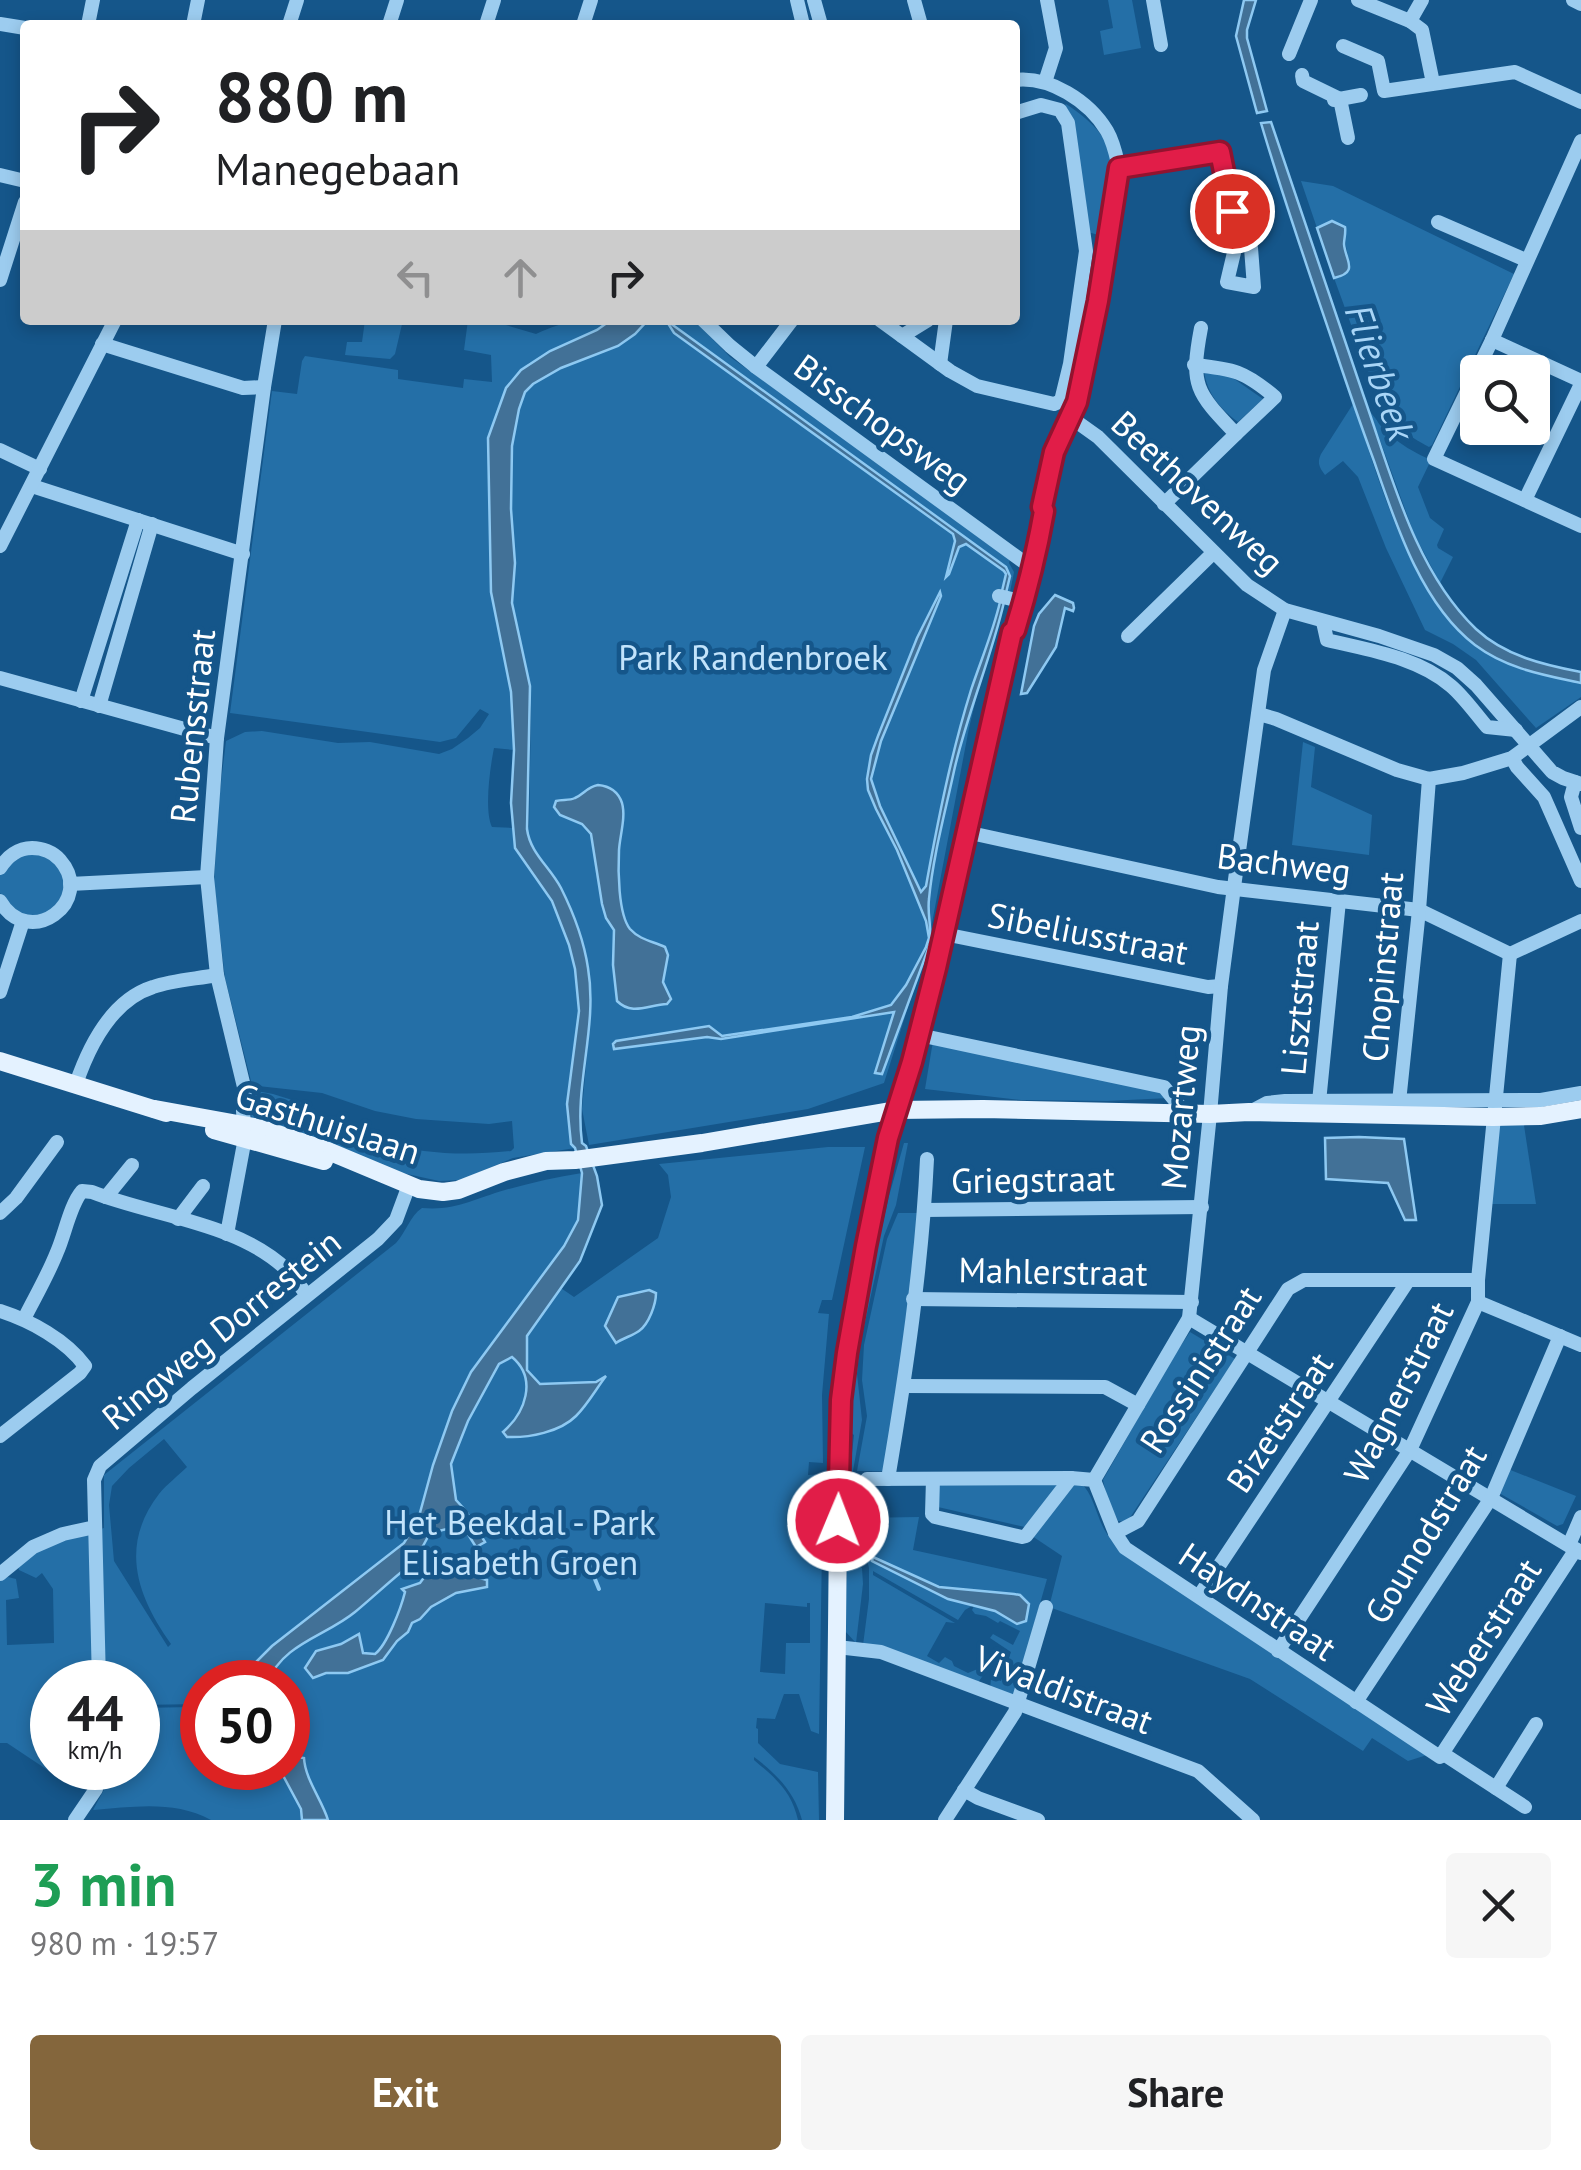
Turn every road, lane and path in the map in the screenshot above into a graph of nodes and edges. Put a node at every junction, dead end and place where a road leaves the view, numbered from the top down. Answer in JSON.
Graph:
{"nodes":[{"id":1,"x":1047,"y":0,"type":"edge"},
{"id":2,"x":1153,"y":0,"type":"edge"},
{"id":3,"x":1312,"y":0,"type":"edge"},
{"id":4,"x":1358,"y":0,"type":"edge"},
{"id":5,"x":1422,"y":0,"type":"edge"},
{"id":6,"x":1573,"y":0,"type":"edge"},
{"id":7,"x":1581,"y":4,"type":"edge"},
{"id":8,"x":1410,"y":21,"type":"junction"},
{"id":9,"x":1161,"y":45,"type":"dead end"},
{"id":10,"x":1343,"y":46,"type":"dead end"},
{"id":11,"x":1289,"y":54,"type":"dead end"},
{"id":12,"x":1302,"y":75,"type":"dead end"},
{"id":13,"x":1020,"y":80,"type":"edge"},
{"id":14,"x":1045,"y":82,"type":"junction"},
{"id":15,"x":1433,"y":82,"type":"junction"},
{"id":16,"x":1373,"y":93,"type":"junction"},
{"id":17,"x":1334,"y":100,"type":"junction"},
{"id":18,"x":1581,"y":102,"type":"edge"},
{"id":19,"x":1020,"y":111,"type":"edge"},
{"id":20,"x":1348,"y":138,"type":"dead end"},
{"id":21,"x":1581,"y":141,"type":"edge"},
{"id":22,"x":1119,"y":168,"type":"junction"},
{"id":23,"x":20,"y":218,"type":"edge"},
{"id":24,"x":1438,"y":222,"type":"dead end"},
{"id":25,"x":1238,"y":240,"type":"dead end"},
{"id":26,"x":1086,"y":252,"type":"junction"},
{"id":27,"x":1106,"y":254,"type":"junction"},
{"id":28,"x":1526,"y":260,"type":"junction"},
{"id":29,"x":0,"y":280,"type":"edge"},
{"id":30,"x":112,"y":325,"type":"edge"},
{"id":31,"x":274,"y":325,"type":"edge"},
{"id":32,"x":709,"y":325,"type":"edge"},
{"id":33,"x":788,"y":325,"type":"edge"},
{"id":34,"x":887,"y":325,"type":"edge"},
{"id":35,"x":920,"y":325,"type":"edge"},
{"id":36,"x":945,"y":325,"type":"edge"},
{"id":37,"x":1201,"y":328,"type":"dead end"},
{"id":38,"x":902,"y":336,"type":"junction"},
{"id":39,"x":1492,"y":340,"type":"junction"},
{"id":40,"x":102,"y":344,"type":"junction"},
{"id":41,"x":940,"y":364,"type":"junction"},
{"id":42,"x":1194,"y":364,"type":"junction"},
{"id":43,"x":756,"y":367,"type":"junction"},
{"id":44,"x":1581,"y":382,"type":"edge"},
{"id":45,"x":264,"y":387,"type":"junction"},
{"id":46,"x":1070,"y":417,"type":"junction"},
{"id":47,"x":1236,"y":434,"type":"junction"},
{"id":48,"x":0,"y":450,"type":"edge"},
{"id":49,"x":40,"y":469,"type":"junction"},
{"id":50,"x":32,"y":486,"type":"junction"},
{"id":51,"x":1525,"y":500,"type":"junction"},
{"id":52,"x":1164,"y":504,"type":"junction"},
{"id":53,"x":145,"y":522,"type":"junction"},
{"id":54,"x":1581,"y":526,"type":"edge"},
{"id":55,"x":0,"y":546,"type":"edge"},
{"id":56,"x":1212,"y":552,"type":"junction"},
{"id":57,"x":242,"y":554,"type":"junction"},
{"id":58,"x":1028,"y":565,"type":"junction"},
{"id":59,"x":1285,"y":610,"type":"junction"},
{"id":60,"x":1128,"y":636,"type":"dead end"},
{"id":61,"x":0,"y":678,"type":"edge"},
{"id":62,"x":80,"y":700,"type":"junction"},
{"id":63,"x":99,"y":706,"type":"junction"},
{"id":64,"x":1581,"y":707,"type":"edge"},
{"id":65,"x":1258,"y":714,"type":"junction"},
{"id":66,"x":218,"y":738,"type":"junction"},
{"id":67,"x":1531,"y":746,"type":"junction"},
{"id":68,"x":1512,"y":758,"type":"junction"},
{"id":69,"x":1429,"y":779,"type":"junction"},
{"id":70,"x":1578,"y":783,"type":"edge"},
{"id":71,"x":1581,"y":828,"type":"edge"},
{"id":72,"x":966,"y":832,"type":"junction"},
{"id":73,"x":1,"y":863,"type":"edge"},
{"id":74,"x":207,"y":877,"type":"junction"},
{"id":75,"x":1581,"y":881,"type":"edge"},
{"id":76,"x":70,"y":884,"type":"junction"},
{"id":77,"x":1234,"y":887,"type":"junction"},
{"id":78,"x":1338,"y":900,"type":"junction"},
{"id":79,"x":0,"y":902,"type":"edge"},
{"id":80,"x":1419,"y":910,"type":"junction"},
{"id":81,"x":23,"y":921,"type":"junction"},
{"id":82,"x":1581,"y":921,"type":"edge"},
{"id":83,"x":944,"y":934,"type":"junction"},
{"id":84,"x":1510,"y":954,"type":"junction"},
{"id":85,"x":216,"y":975,"type":"junction"},
{"id":86,"x":1221,"y":986,"type":"junction"},
{"id":87,"x":0,"y":992,"type":"edge"},
{"id":88,"x":919,"y":1035,"type":"junction"},
{"id":89,"x":0,"y":1061,"type":"edge"},
{"id":90,"x":76,"y":1084,"type":"junction"},
{"id":91,"x":1581,"y":1094,"type":"edge"},
{"id":92,"x":1319,"y":1102,"type":"junction"},
{"id":93,"x":1399,"y":1102,"type":"junction"},
{"id":94,"x":1494,"y":1109,"type":"junction"},
{"id":95,"x":1581,"y":1109,"type":"edge"},
{"id":96,"x":896,"y":1110,"type":"junction"},
{"id":97,"x":1249,"y":1112,"type":"junction"},
{"id":98,"x":1186,"y":1114,"type":"junction"},
{"id":99,"x":1210,"y":1114,"type":"junction"},
{"id":100,"x":244,"y":1131,"type":"junction"},
{"id":101,"x":56,"y":1142,"type":"dead end"},
{"id":102,"x":927,"y":1159,"type":"dead end"},
{"id":103,"x":132,"y":1165,"type":"dead end"},
{"id":104,"x":203,"y":1186,"type":"dead end"},
{"id":105,"x":408,"y":1190,"type":"junction"},
{"id":106,"x":106,"y":1197,"type":"junction"},
{"id":107,"x":1202,"y":1207,"type":"junction"},
{"id":108,"x":924,"y":1210,"type":"junction"},
{"id":109,"x":0,"y":1213,"type":"edge"},
{"id":110,"x":178,"y":1219,"type":"junction"},
{"id":111,"x":227,"y":1234,"type":"junction"},
{"id":112,"x":1478,"y":1280,"type":"junction"},
{"id":113,"x":1408,"y":1281,"type":"junction"},
{"id":114,"x":307,"y":1295,"type":"junction"},
{"id":115,"x":913,"y":1299,"type":"junction"},
{"id":116,"x":1192,"y":1302,"type":"junction"},
{"id":117,"x":1478,"y":1302,"type":"junction"},
{"id":118,"x":0,"y":1310,"type":"edge"},
{"id":119,"x":1189,"y":1318,"type":"junction"},
{"id":120,"x":24,"y":1319,"type":"junction"},
{"id":121,"x":1560,"y":1336,"type":"junction"},
{"id":122,"x":1581,"y":1345,"type":"edge"},
{"id":123,"x":1246,"y":1352,"type":"junction"},
{"id":124,"x":904,"y":1386,"type":"junction"},
{"id":125,"x":1329,"y":1401,"type":"junction"},
{"id":126,"x":1138,"y":1406,"type":"junction"},
{"id":127,"x":0,"y":1436,"type":"edge"},
{"id":128,"x":1410,"y":1450,"type":"junction"},
{"id":129,"x":1071,"y":1478,"type":"junction"},
{"id":130,"x":868,"y":1479,"type":"dead end"},
{"id":131,"x":888,"y":1479,"type":"junction"},
{"id":132,"x":933,"y":1479,"type":"junction"},
{"id":133,"x":1094,"y":1480,"type":"junction"},
{"id":134,"x":1491,"y":1498,"type":"junction"},
{"id":135,"x":1581,"y":1517,"type":"edge"},
{"id":136,"x":95,"y":1526,"type":"junction"},
{"id":137,"x":1115,"y":1534,"type":"junction"},
{"id":138,"x":1575,"y":1549,"type":"edge"},
{"id":139,"x":0,"y":1574,"type":"edge"},
{"id":140,"x":1199,"y":1596,"type":"junction"},
{"id":141,"x":1046,"y":1608,"type":"dead end"},
{"id":142,"x":837,"y":1647,"type":"junction"},
{"id":143,"x":1278,"y":1651,"type":"junction"},
{"id":144,"x":98,"y":1660,"type":"edge"},
{"id":145,"x":1356,"y":1702,"type":"junction"},
{"id":146,"x":1018,"y":1704,"type":"junction"},
{"id":147,"x":1536,"y":1724,"type":"dead end"},
{"id":148,"x":1441,"y":1755,"type":"junction"},
{"id":149,"x":1496,"y":1788,"type":"junction"},
{"id":150,"x":95,"y":1790,"type":"edge"},
{"id":151,"x":964,"y":1790,"type":"junction"},
{"id":152,"x":1525,"y":1808,"type":"dead end"},
{"id":153,"x":75,"y":1820,"type":"edge"},
{"id":154,"x":835,"y":1820,"type":"edge"},
{"id":155,"x":945,"y":1820,"type":"edge"},
{"id":156,"x":1038,"y":1820,"type":"edge"},
{"id":157,"x":1253,"y":1820,"type":"edge"}],
"edges":[{"from":1,"to":14,"type":"street"},
{"from":2,"to":9,"type":"street"},
{"from":3,"to":11,"type":"street"},
{"from":4,"to":8,"type":"street"},
{"from":5,"to":8,"type":"street"},
{"from":6,"to":7,"type":"street"},
{"from":8,"to":15,"type":"street"},
{"from":10,"to":16,"type":"street"},
{"from":12,"to":17,"type":"street"},
{"from":13,"to":14,"type":"street"},
{"from":14,"to":22,"type":"street"},
{"from":15,"to":16,"type":"street"},
{"from":15,"to":18,"type":"street"},
{"from":16,"to":17,"type":"street"},
{"from":17,"to":20,"type":"street"},
{"from":19,"to":26,"type":"street"},
{"from":21,"to":28,"type":"street"},
{"from":22,"to":25,"type":"street"},
{"from":22,"to":27,"type":"street"},
{"from":23,"to":29,"type":"street"},
{"from":24,"to":28,"type":"street"},
{"from":26,"to":27,"type":"street"},
{"from":26,"to":41,"type":"street"},
{"from":27,"to":46,"type":"street"},
{"from":28,"to":39,"type":"street"},
{"from":30,"to":40,"type":"street"},
{"from":31,"to":45,"type":"street","name":"Rubensstraat"},
{"from":32,"to":43,"type":"street","name":"Bisschopsweg"},
{"from":33,"to":43,"type":"street"},
{"from":34,"to":38,"type":"street"},
{"from":35,"to":38,"type":"street"},
{"from":36,"to":41,"type":"street"},
{"from":37,"to":42,"type":"street"},
{"from":38,"to":41,"type":"street"},
{"from":39,"to":44,"type":"street"},
{"from":39,"to":51,"type":"street"},
{"from":40,"to":45,"type":"street"},
{"from":40,"to":49,"type":"street"},
{"from":42,"to":47,"type":"street"},
{"from":42,"to":47,"type":"street"},
{"from":43,"to":58,"type":"street","name":"Bisschopsweg"},
{"from":44,"to":51,"type":"street"},
{"from":45,"to":57,"type":"street","name":"Rubensstraat"},
{"from":46,"to":52,"type":"street","name":"Beethovenweg"},
{"from":46,"to":58,"type":"street"},
{"from":47,"to":52,"type":"street"},
{"from":48,"to":49,"type":"street"},
{"from":49,"to":50,"type":"street"},
{"from":50,"to":53,"type":"street"},
{"from":50,"to":55,"type":"street"},
{"from":51,"to":54,"type":"street"},
{"from":52,"to":56,"type":"street","name":"Beethovenweg"},
{"from":53,"to":57,"type":"street"},
{"from":53,"to":62,"type":"street"},
{"from":53,"to":63,"type":"street"},
{"from":56,"to":59,"type":"street","name":"Beethovenweg"},
{"from":56,"to":60,"type":"street"},
{"from":57,"to":66,"type":"street","name":"Rubensstraat"},
{"from":58,"to":72,"type":"street"},
{"from":59,"to":65,"type":"street","name":"Beethovenweg"},
{"from":59,"to":67,"type":"street","name":"Beethovenweg"},
{"from":61,"to":62,"type":"street"},
{"from":62,"to":63,"type":"street"},
{"from":63,"to":66,"type":"street"},
{"from":64,"to":67,"type":"street"},
{"from":65,"to":69,"type":"street"},
{"from":65,"to":77,"type":"street","name":"Mozartweg"},
{"from":66,"to":74,"type":"street","name":"Rubensstraat"},
{"from":67,"to":68,"type":"street"},
{"from":67,"to":70,"type":"street","name":"Beethovenweg"},
{"from":68,"to":69,"type":"street"},
{"from":68,"to":75,"type":"street"},
{"from":69,"to":80,"type":"street","name":"Chopinstraat"},
{"from":70,"to":71,"type":"street"},
{"from":72,"to":77,"type":"street","name":"Bachweg"},
{"from":72,"to":83,"type":"street"},
{"from":73,"to":76,"type":"street"},
{"from":74,"to":76,"type":"street"},
{"from":74,"to":85,"type":"street","name":"Rubensstraat"},
{"from":76,"to":81,"type":"street"},
{"from":77,"to":78,"type":"street","name":"Bachweg"},
{"from":77,"to":86,"type":"street","name":"Mozartweg"},
{"from":78,"to":80,"type":"street","name":"Bachweg"},
{"from":78,"to":92,"type":"street","name":"Lisztstraat"},
{"from":79,"to":81,"type":"street"},
{"from":80,"to":84,"type":"street","name":"Bachweg"},
{"from":80,"to":93,"type":"street","name":"Chopinstraat"},
{"from":81,"to":87,"type":"street"},
{"from":82,"to":84,"type":"street"},
{"from":83,"to":86,"type":"street","name":"Sibeliusstraat"},
{"from":83,"to":88,"type":"street"},
{"from":84,"to":94,"type":"street","name":"Wagnerstraat"},
{"from":85,"to":90,"type":"street"},
{"from":85,"to":100,"type":"street","name":"Rubensstraat"},
{"from":86,"to":99,"type":"street","name":"Mozartweg"},
{"from":88,"to":96,"type":"street"},
{"from":88,"to":98,"type":"street"},
{"from":89,"to":90,"type":"main road","name":"Gasthuislaan"},
{"from":90,"to":100,"type":"main road","name":"Gasthuislaan"},
{"from":91,"to":94,"type":"street"},
{"from":92,"to":93,"type":"street"},
{"from":92,"to":97,"type":"street"},
{"from":93,"to":94,"type":"street"},
{"from":94,"to":95,"type":"main road","name":"Gasthuislaan"},
{"from":94,"to":97,"type":"main road","name":"Gasthuislaan"},
{"from":94,"to":112,"type":"street","name":"Wagnerstraat"},
{"from":96,"to":98,"type":"main road","name":"Gasthuislaan"},
{"from":96,"to":105,"type":"main road","name":"Gasthuislaan"},
{"from":96,"to":142,"type":"main road"},
{"from":97,"to":99,"type":"main road","name":"Gasthuislaan"},
{"from":98,"to":99,"type":"main road","name":"Gasthuislaan"},
{"from":99,"to":107,"type":"street","name":"Mozartweg"},
{"from":100,"to":105,"type":"main road","name":"Gasthuislaan"},
{"from":100,"to":111,"type":"street","name":"Rubensstraat"},
{"from":101,"to":109,"type":"street"},
{"from":102,"to":108,"type":"street"},
{"from":103,"to":106,"type":"street"},
{"from":104,"to":110,"type":"street"},
{"from":105,"to":114,"type":"street","name":"Ringweg Dorrestein"},
{"from":106,"to":110,"type":"street"},
{"from":106,"to":120,"type":"street"},
{"from":107,"to":108,"type":"street","name":"Griegstraat"},
{"from":107,"to":116,"type":"street","name":"Mozartweg"},
{"from":108,"to":115,"type":"street"},
{"from":110,"to":111,"type":"street"},
{"from":111,"to":114,"type":"street"},
{"from":112,"to":113,"type":"street","name":"Rossinistraat"},
{"from":112,"to":117,"type":"street","name":"Wagnerstraat"},
{"from":113,"to":123,"type":"street","name":"Rossinistraat"},
{"from":113,"to":125,"type":"street","name":"Bizetstraat"},
{"from":114,"to":136,"type":"street","name":"Ringweg Dorrestein"},
{"from":115,"to":116,"type":"street","name":"Mahlerstraat"},
{"from":115,"to":124,"type":"street"},
{"from":116,"to":119,"type":"street","name":"Mozartweg"},
{"from":117,"to":121,"type":"street"},
{"from":117,"to":128,"type":"street","name":"Wagnerstraat"},
{"from":118,"to":120,"type":"street"},
{"from":119,"to":123,"type":"street"},
{"from":119,"to":126,"type":"street","name":"Mozartweg"},
{"from":120,"to":127,"type":"street"},
{"from":121,"to":122,"type":"street"},
{"from":121,"to":134,"type":"street","name":"Gounodstraat"},
{"from":123,"to":125,"type":"street"},
{"from":123,"to":137,"type":"street","name":"Rossinistraat"},
{"from":124,"to":126,"type":"street"},
{"from":124,"to":131,"type":"street"},
{"from":125,"to":128,"type":"street"},
{"from":125,"to":140,"type":"street","name":"Bizetstraat"},
{"from":126,"to":133,"type":"street","name":"Mozartweg"},
{"from":128,"to":134,"type":"street"},
{"from":128,"to":143,"type":"street","name":"Wagnerstraat"},
{"from":129,"to":132,"type":"street"},
{"from":129,"to":132,"type":"street"},
{"from":129,"to":133,"type":"street"},
{"from":130,"to":131,"type":"street"},
{"from":131,"to":132,"type":"street"},
{"from":133,"to":137,"type":"street","name":"Haydnstraat"},
{"from":134,"to":138,"type":"street"},
{"from":134,"to":145,"type":"street","name":"Gounodstraat"},
{"from":135,"to":138,"type":"street","name":"Weberstraat"},
{"from":136,"to":139,"type":"street"},
{"from":136,"to":144,"type":"street","name":"Ringweg Dorrestein"},
{"from":137,"to":140,"type":"street","name":"Haydnstraat"},
{"from":138,"to":148,"type":"street","name":"Weberstraat"},
{"from":140,"to":143,"type":"street","name":"Haydnstraat"},
{"from":141,"to":146,"type":"street"},
{"from":142,"to":146,"type":"street","name":"Vivaldistraat"},
{"from":142,"to":154,"type":"main road"},
{"from":143,"to":145,"type":"street","name":"Haydnstraat"},
{"from":145,"to":148,"type":"street","name":"Haydnstraat"},
{"from":146,"to":151,"type":"street"},
{"from":146,"to":157,"type":"street","name":"Vivaldistraat"},
{"from":147,"to":149,"type":"street"},
{"from":148,"to":149,"type":"street","name":"Haydnstraat"},
{"from":149,"to":152,"type":"street","name":"Haydnstraat"},
{"from":150,"to":153,"type":"street"},
{"from":151,"to":155,"type":"street"},
{"from":151,"to":156,"type":"street"}]}
